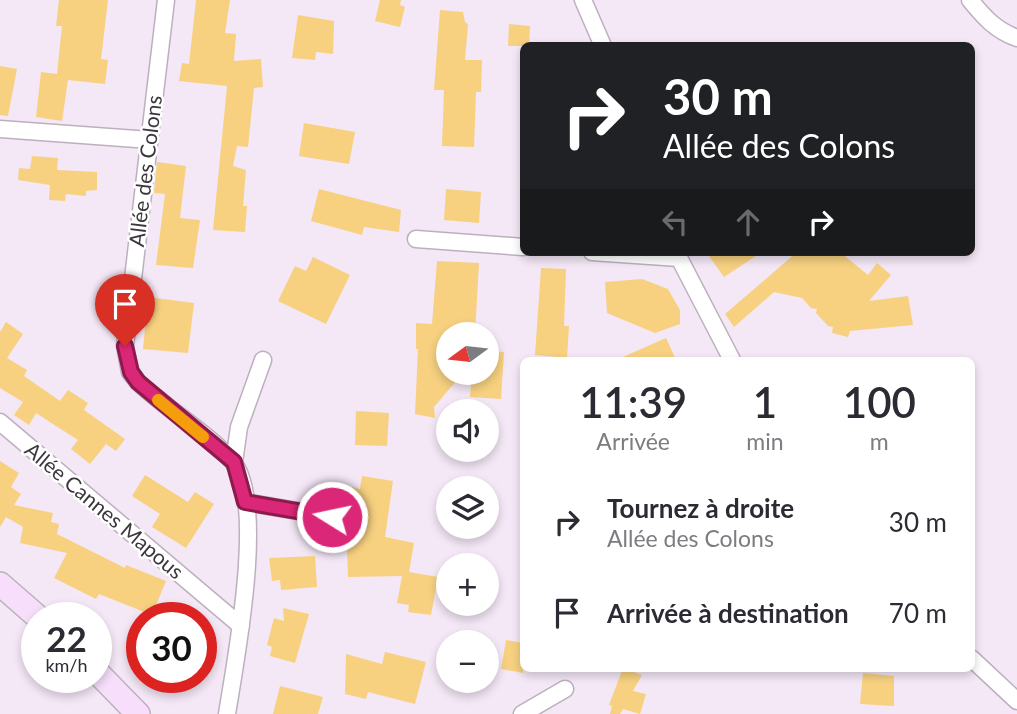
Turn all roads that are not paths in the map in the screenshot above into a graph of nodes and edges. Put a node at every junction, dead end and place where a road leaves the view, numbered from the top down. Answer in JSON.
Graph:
{"nodes":[{"id":1,"x":166,"y":0,"type":"edge"},
{"id":2,"x":583,"y":0,"type":"edge"},
{"id":3,"x":970,"y":0,"type":"edge"},
{"id":4,"x":1017,"y":38,"type":"edge"},
{"id":5,"x":601,"y":42,"type":"edge"},
{"id":6,"x":0,"y":129,"type":"edge"},
{"id":7,"x":150,"y":140,"type":"junction"},
{"id":8,"x":416,"y":239,"type":"dead end"},
{"id":9,"x":520,"y":247,"type":"edge"},
{"id":10,"x":679,"y":256,"type":"edge"},
{"id":11,"x":730,"y":357,"type":"edge"},
{"id":12,"x":263,"y":360,"type":"dead end"},
{"id":13,"x":0,"y":422,"type":"edge"},
{"id":14,"x":234,"y":462,"type":"junction"},
{"id":15,"x":245,"y":502,"type":"junction"},
{"id":16,"x":332,"y":517,"type":"dead end"},
{"id":17,"x":0,"y":584,"type":"edge"},
{"id":18,"x":21,"y":602,"type":"edge"},
{"id":19,"x":240,"y":626,"type":"junction"},
{"id":20,"x":975,"y":662,"type":"edge"},
{"id":21,"x":112,"y":687,"type":"edge"},
{"id":22,"x":565,"y":689,"type":"dead end"},
{"id":23,"x":1017,"y":701,"type":"edge"},
{"id":24,"x":138,"y":714,"type":"edge"},
{"id":25,"x":227,"y":714,"type":"edge"},
{"id":26,"x":522,"y":714,"type":"edge"}],
"edges":[{"from":1,"to":7,"type":"street","name":"Allée des Colons"},
{"from":2,"to":5,"type":"street"},
{"from":3,"to":4,"type":"street"},
{"from":6,"to":7,"type":"street"},
{"from":7,"to":14,"type":"street","name":"Allée des Colons"},
{"from":8,"to":9,"type":"street"},
{"from":10,"to":11,"type":"street"},
{"from":12,"to":14,"type":"street"},
{"from":13,"to":19,"type":"street","name":"Allée Cannes Mapous"},
{"from":14,"to":15,"type":"street"},
{"from":15,"to":16,"type":"street"},
{"from":15,"to":19,"type":"street"},
{"from":17,"to":18,"type":"main road"},
{"from":19,"to":25,"type":"street"},
{"from":20,"to":23,"type":"street"},
{"from":21,"to":24,"type":"main road"},
{"from":22,"to":26,"type":"street"}]}
